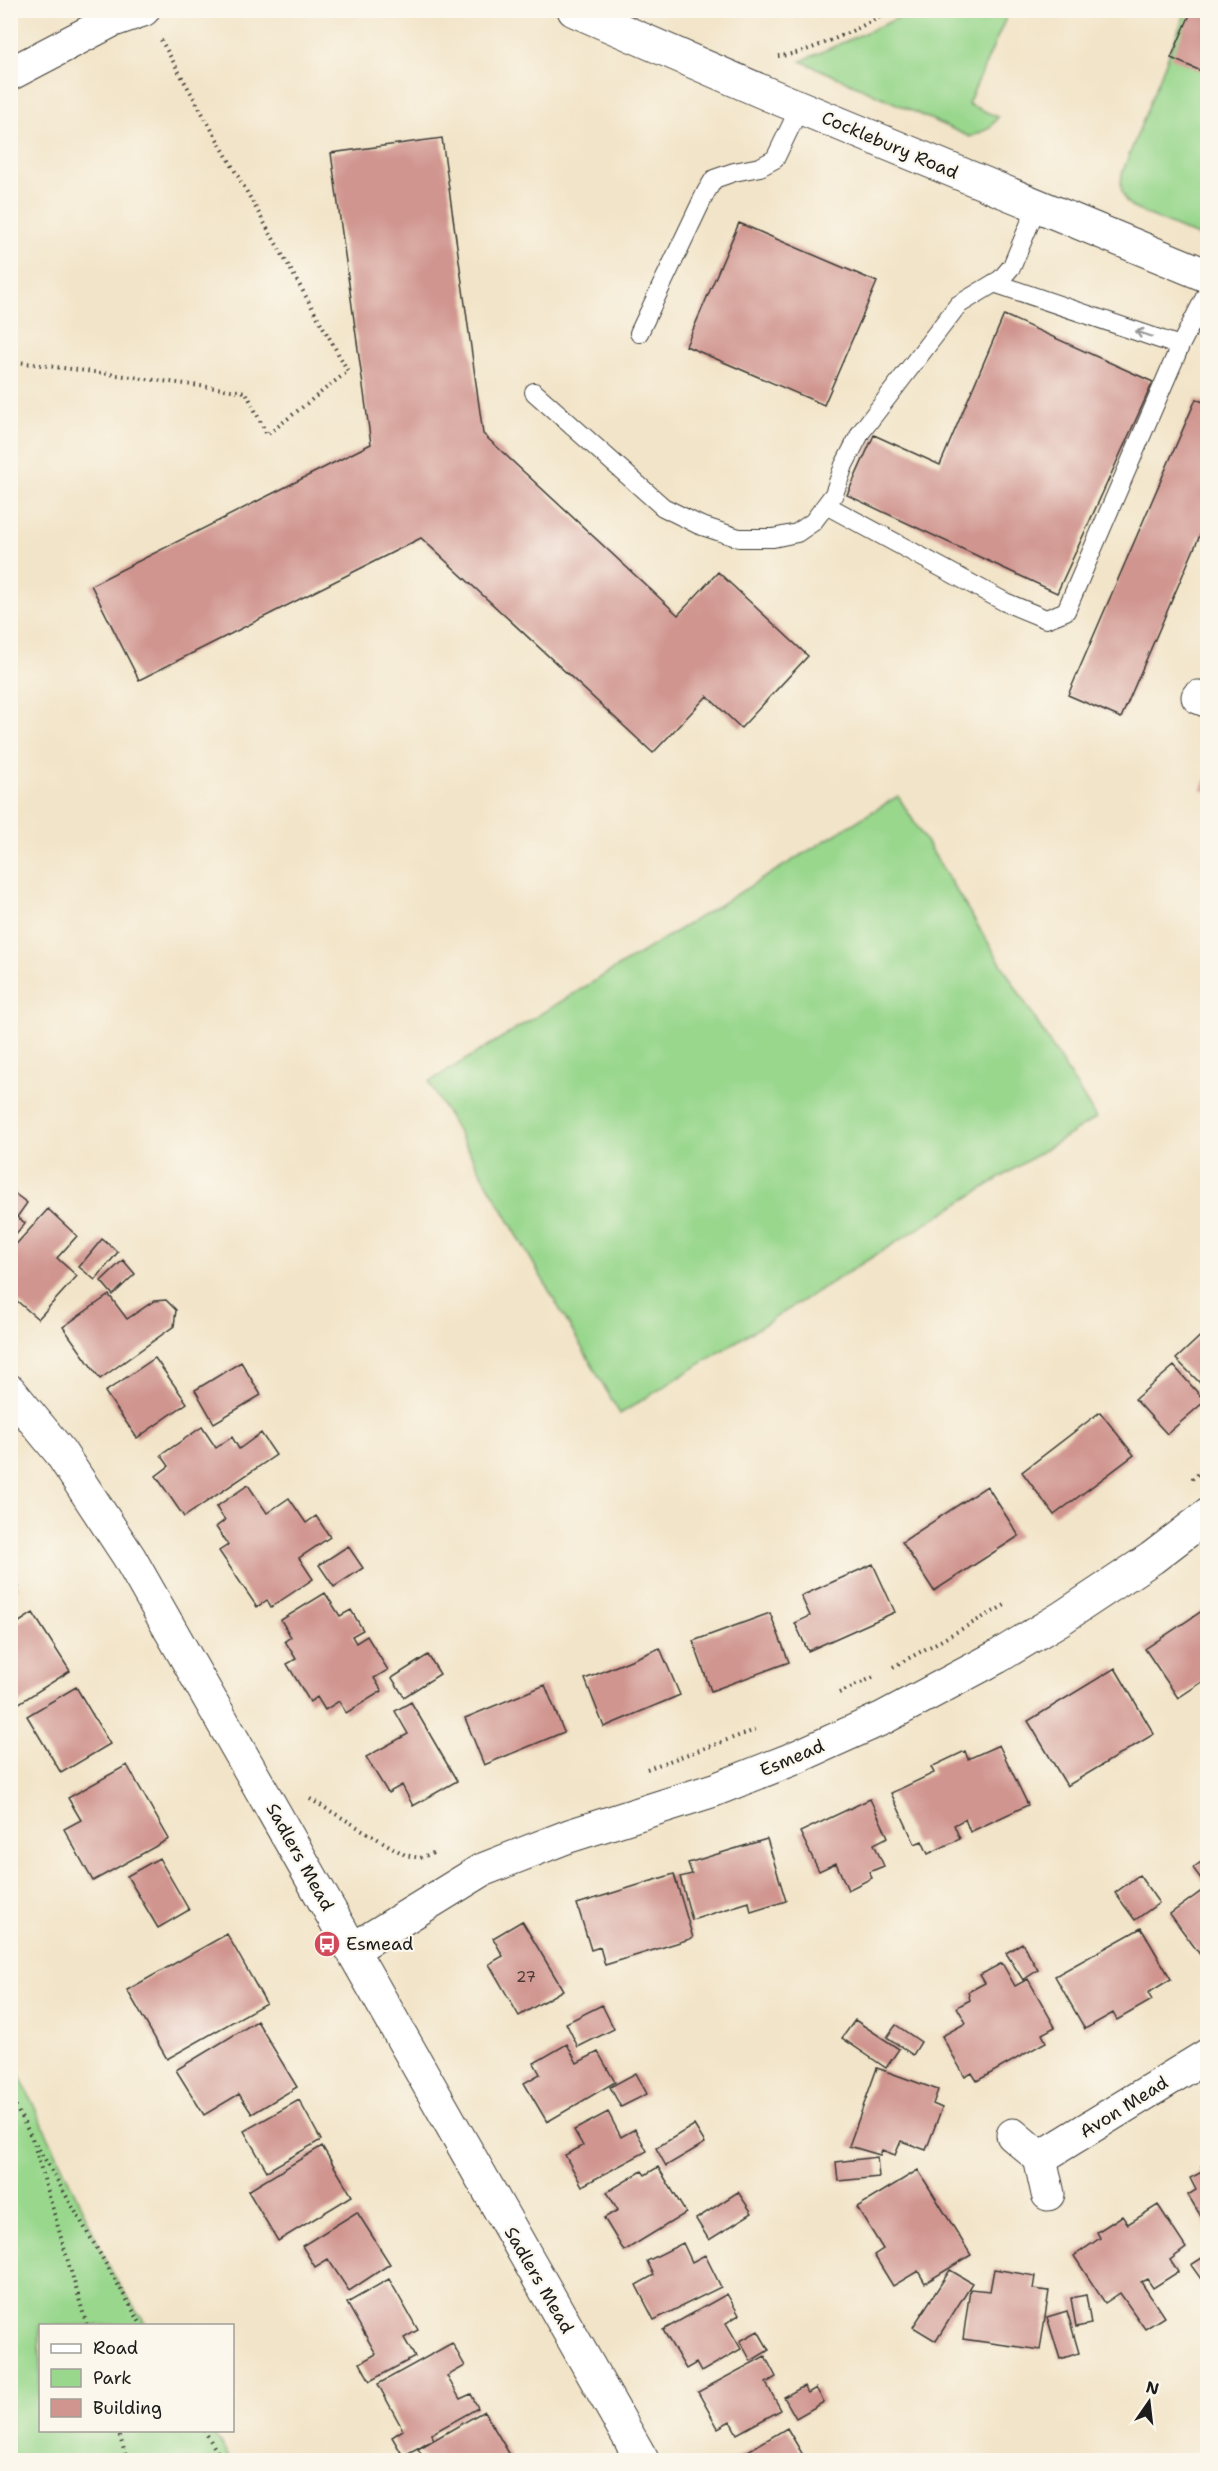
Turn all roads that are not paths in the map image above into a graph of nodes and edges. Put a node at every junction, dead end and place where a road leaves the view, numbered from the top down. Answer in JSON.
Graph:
{"nodes":[{"id":1,"x":574,"y":10,"type":"edge"},
{"id":2,"x":149,"y":21,"type":"edge"},
{"id":3,"x":10,"y":74,"type":"edge"},
{"id":4,"x":800,"y":107,"type":"junction"},
{"id":5,"x":1037,"y":206,"type":"junction"},
{"id":6,"x":1208,"y":276,"type":"edge"},
{"id":7,"x":994,"y":283,"type":"junction"},
{"id":8,"x":1208,"y":291,"type":"edge"},
{"id":9,"x":639,"y":333,"type":"dead end"},
{"id":10,"x":1180,"y":346,"type":"junction"},
{"id":11,"x":534,"y":392,"type":"dead end"},
{"id":12,"x":826,"y":505,"type":"junction"},
{"id":13,"x":10,"y":1391,"type":"edge"},
{"id":14,"x":1208,"y":1515,"type":"edge"},
{"id":15,"x":352,"y":1950,"type":"junction"},
{"id":16,"x":1208,"y":2055,"type":"edge"},
{"id":17,"x":1013,"y":2135,"type":"dead end"},
{"id":18,"x":1040,"y":2158,"type":"junction"},
{"id":19,"x":1048,"y":2194,"type":"dead end"},
{"id":20,"x":642,"y":2460,"type":"edge"}],
"edges":[{"from":1,"to":4,"type":"street","name":"Cocklebury Road"},
{"from":2,"to":3,"type":"street"},
{"from":4,"to":5,"type":"street","name":"Cocklebury Road"},
{"from":4,"to":9,"type":"lane"},
{"from":5,"to":6,"type":"street","name":"Cocklebury Road"},
{"from":5,"to":7,"type":"lane"},
{"from":10,"to":7,"type":"lane","one_way":true},
{"from":7,"to":12,"type":"lane"},
{"from":8,"to":10,"type":"lane"},
{"from":10,"to":12,"type":"lane"},
{"from":11,"to":12,"type":"lane"},
{"from":13,"to":15,"type":"street","name":"Sadlers Mead"},
{"from":14,"to":15,"type":"street","name":"Esmead"},
{"from":15,"to":20,"type":"street","name":"Sadlers Mead"},
{"from":16,"to":18,"type":"street","name":"Avon Mead"},
{"from":17,"to":18,"type":"street"},
{"from":18,"to":19,"type":"street"}]}
